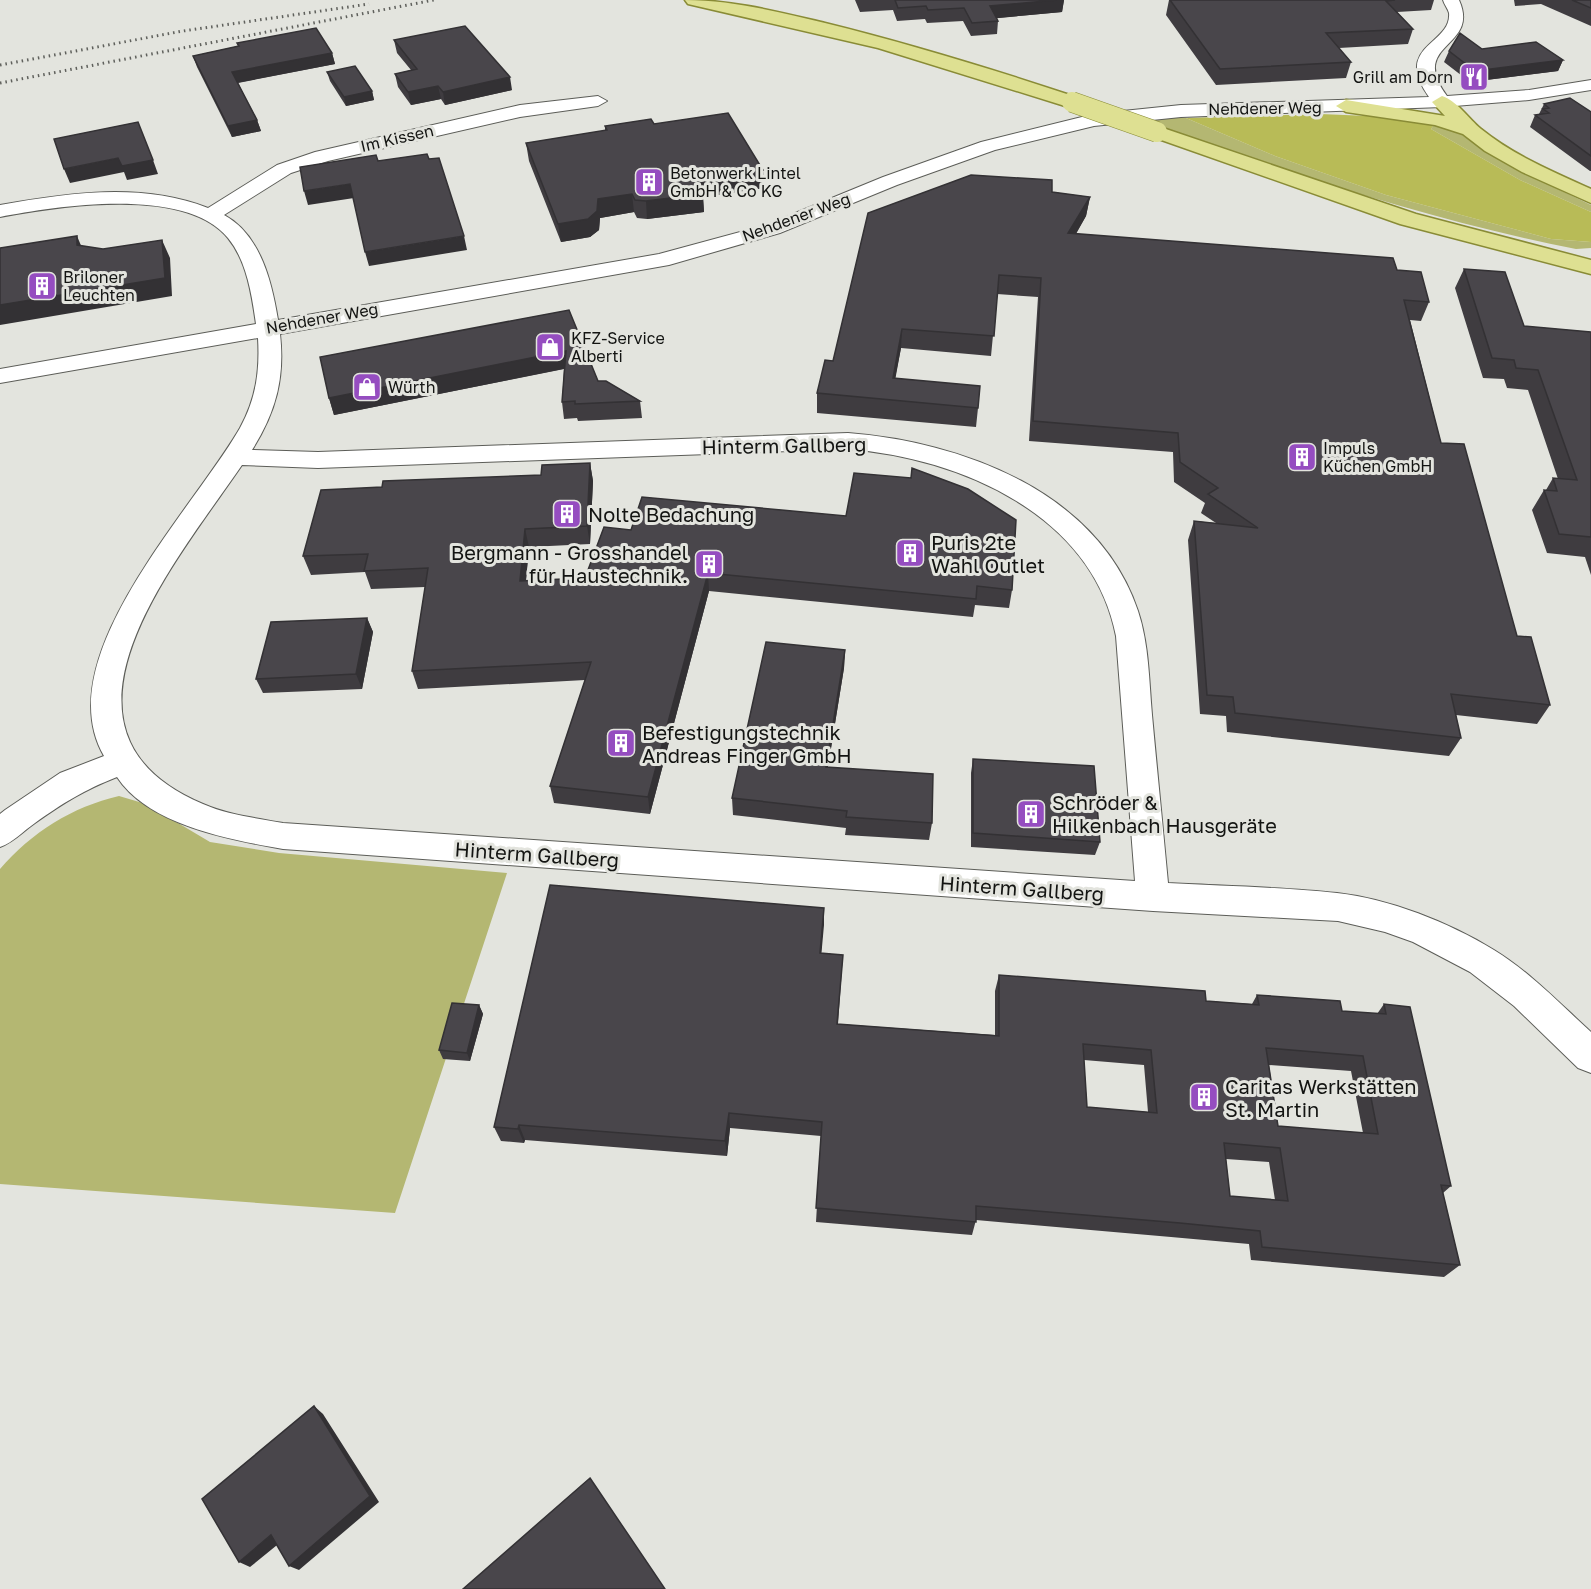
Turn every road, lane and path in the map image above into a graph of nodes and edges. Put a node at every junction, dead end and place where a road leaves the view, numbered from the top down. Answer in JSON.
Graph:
{"nodes":[{"id":1,"x":694,"y":0,"type":"edge"},
{"id":2,"x":1452,"y":0,"type":"edge"},
{"id":3,"x":1428,"y":60,"type":"junction"},
{"id":4,"x":1591,"y":85,"type":"edge"},
{"id":5,"x":598,"y":101,"type":"dead end"},
{"id":6,"x":1463,"y":101,"type":"junction"},
{"id":7,"x":1442,"y":102,"type":"junction"},
{"id":8,"x":1346,"y":106,"type":"junction"},
{"id":9,"x":1464,"y":128,"type":"junction"},
{"id":10,"x":1591,"y":188,"type":"edge"},
{"id":11,"x":1591,"y":197,"type":"edge"},
{"id":12,"x":0,"y":211,"type":"edge"},
{"id":13,"x":210,"y":215,"type":"junction"},
{"id":14,"x":1459,"y":234,"type":"junction"},
{"id":15,"x":1591,"y":254,"type":"edge"},
{"id":16,"x":1591,"y":267,"type":"edge"},
{"id":17,"x":268,"y":328,"type":"junction"},
{"id":18,"x":0,"y":376,"type":"edge"},
{"id":19,"x":235,"y":457,"type":"junction"},
{"id":20,"x":122,"y":762,"type":"junction"},
{"id":21,"x":0,"y":834,"type":"edge"},
{"id":22,"x":1153,"y":897,"type":"junction"},
{"id":23,"x":1591,"y":1056,"type":"edge"}],
"edges":[{"from":1,"to":14,"type":"main road","bridge":true},
{"from":2,"to":3,"type":"street"},
{"from":3,"to":6,"type":"street"},
{"from":3,"to":7,"type":"street"},
{"from":4,"to":6,"type":"street","name":"Nehdener Weg"},
{"from":5,"to":13,"type":"street","name":"Im Kissen"},
{"from":6,"to":7,"type":"street","name":"Nehdener Weg"},
{"from":6,"to":10,"type":"main road"},
{"from":7,"to":8,"type":"street","name":"Nehdener Weg"},
{"from":7,"to":9,"type":"main road"},
{"from":8,"to":9,"type":"main road"},
{"from":8,"to":17,"type":"street","name":"Nehdener Weg"},
{"from":9,"to":11,"type":"main road"},
{"from":12,"to":13,"type":"street"},
{"from":13,"to":17,"type":"street"},
{"from":14,"to":15,"type":"main road"},
{"from":14,"to":16,"type":"main road"},
{"from":17,"to":18,"type":"street","name":"Nehdener Weg"},
{"from":17,"to":19,"type":"street","name":"Hinterm Gallberg"},
{"from":19,"to":20,"type":"street","name":"Hinterm Gallberg"},
{"from":19,"to":22,"type":"street","name":"Hinterm Gallberg"},
{"from":20,"to":21,"type":"street"},
{"from":20,"to":22,"type":"street","name":"Hinterm Gallberg"},
{"from":22,"to":23,"type":"street","name":"Hinterm Gallberg"}]}
